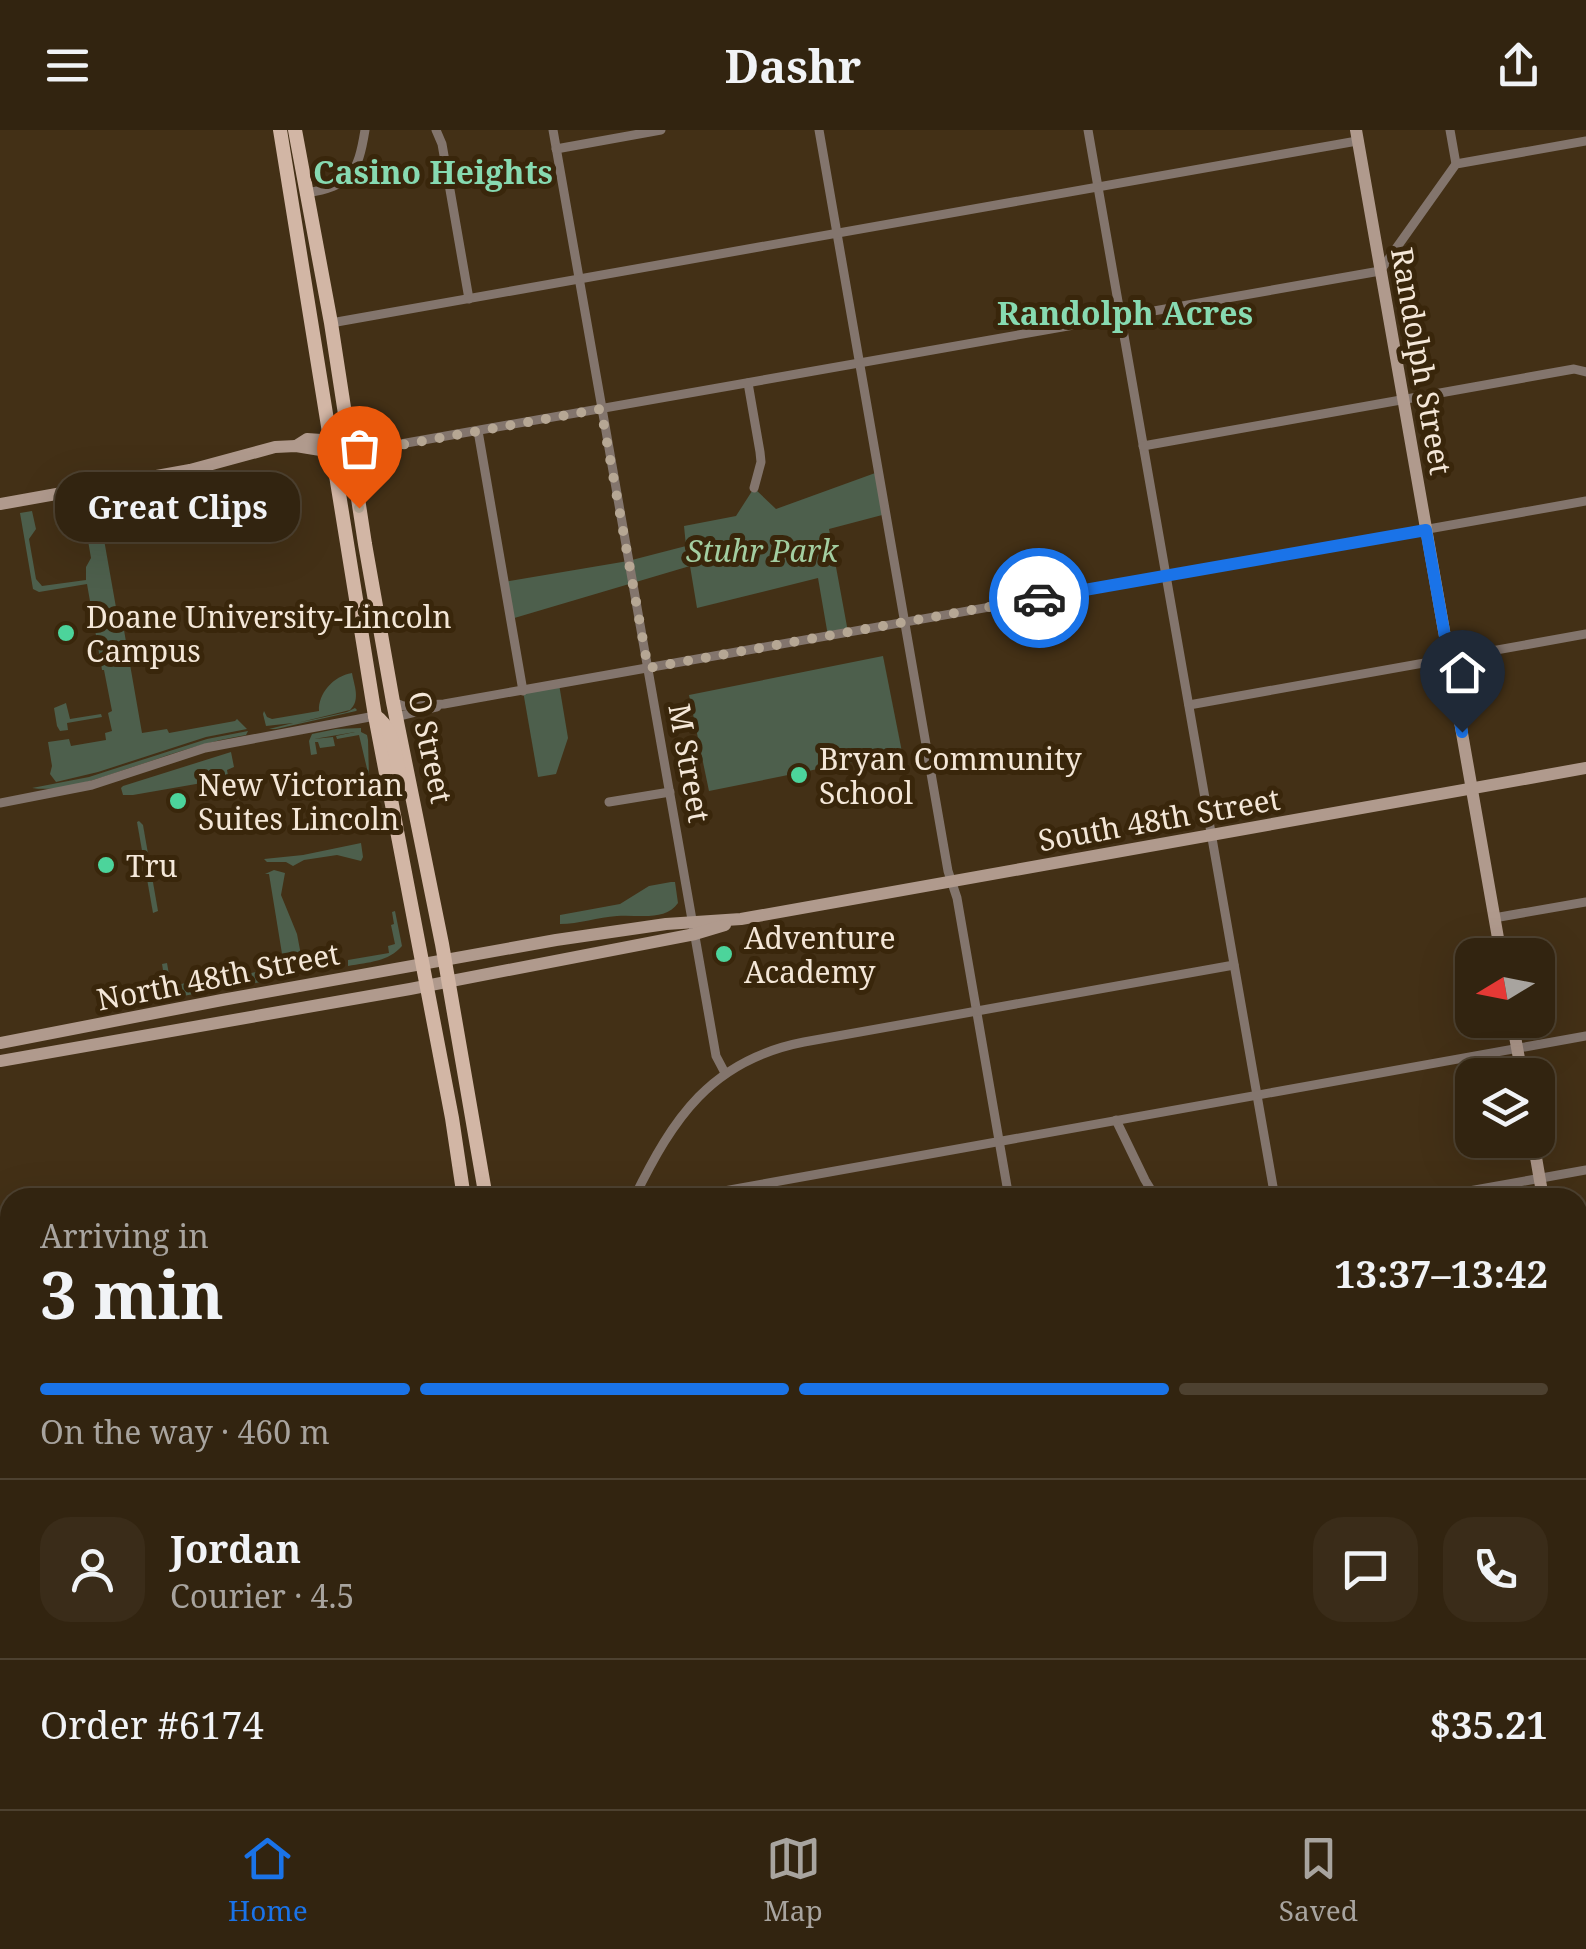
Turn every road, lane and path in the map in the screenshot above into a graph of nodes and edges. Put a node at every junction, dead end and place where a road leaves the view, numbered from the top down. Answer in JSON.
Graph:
{"nodes":[{"id":1,"x":280,"y":130,"type":"edge"},
{"id":2,"x":295,"y":130,"type":"edge"},
{"id":3,"x":365,"y":130,"type":"edge"},
{"id":4,"x":436,"y":130,"type":"edge"},
{"id":5,"x":553,"y":130,"type":"edge"},
{"id":6,"x":661,"y":130,"type":"edge"},
{"id":7,"x":819,"y":130,"type":"edge"},
{"id":8,"x":1088,"y":130,"type":"edge"},
{"id":9,"x":1450,"y":130,"type":"edge"},
{"id":10,"x":1356,"y":136,"type":"edge"},
{"id":11,"x":1586,"y":140,"type":"edge"},
{"id":12,"x":556,"y":149,"type":"junction"},
{"id":13,"x":1456,"y":164,"type":"junction"},
{"id":14,"x":1098,"y":187,"type":"junction"},
{"id":15,"x":306,"y":193,"type":"junction"},
{"id":16,"x":837,"y":233,"type":"junction"},
{"id":17,"x":1380,"y":270,"type":"junction"},
{"id":18,"x":579,"y":279,"type":"junction"},
{"id":19,"x":469,"y":298,"type":"junction"},
{"id":20,"x":1121,"y":316,"type":"junction"},
{"id":21,"x":331,"y":322,"type":"junction"},
{"id":22,"x":860,"y":363,"type":"junction"},
{"id":23,"x":1586,"y":372,"type":"edge"},
{"id":24,"x":748,"y":383,"type":"junction"},
{"id":25,"x":1403,"y":400,"type":"junction"},
{"id":26,"x":601,"y":409,"type":"junction"},
{"id":27,"x":478,"y":431,"type":"junction"},
{"id":28,"x":330,"y":446,"type":"junction"},
{"id":29,"x":1143,"y":446,"type":"junction"},
{"id":30,"x":350,"y":448,"type":"junction"},
{"id":31,"x":754,"y":488,"type":"dead end"},
{"id":32,"x":1586,"y":501,"type":"edge"},
{"id":33,"x":0,"y":504,"type":"edge"},
{"id":34,"x":1426,"y":530,"type":"junction"},
{"id":35,"x":1166,"y":576,"type":"junction"},
{"id":36,"x":357,"y":611,"type":"junction"},
{"id":37,"x":904,"y":622,"type":"junction"},
{"id":38,"x":1586,"y":634,"type":"edge"},
{"id":39,"x":1449,"y":659,"type":"junction"},
{"id":40,"x":648,"y":668,"type":"junction"},
{"id":41,"x":524,"y":691,"type":"junction"},
{"id":42,"x":444,"y":704,"type":"junction"},
{"id":43,"x":1189,"y":706,"type":"junction"},
{"id":44,"x":394,"y":710,"type":"junction"},
{"id":45,"x":375,"y":716,"type":"junction"},
{"id":46,"x":1586,"y":768,"type":"edge"},
{"id":47,"x":1472,"y":789,"type":"junction"},
{"id":48,"x":670,"y":792,"type":"junction"},
{"id":49,"x":0,"y":802,"type":"edge"},
{"id":50,"x":608,"y":802,"type":"dead end"},
{"id":51,"x":418,"y":823,"type":"junction"},
{"id":52,"x":1212,"y":835,"type":"junction"},
{"id":53,"x":951,"y":882,"type":"junction"},
{"id":54,"x":1586,"y":902,"type":"edge"},
{"id":55,"x":1494,"y":918,"type":"junction"},
{"id":56,"x":694,"y":928,"type":"junction"},
{"id":57,"x":1498,"y":938,"type":"edge"},
{"id":58,"x":445,"y":960,"type":"junction"},
{"id":59,"x":421,"y":964,"type":"junction"},
{"id":60,"x":1234,"y":966,"type":"junction"},
{"id":61,"x":448,"y":982,"type":"junction"},
{"id":62,"x":425,"y":986,"type":"junction"},
{"id":63,"x":977,"y":1012,"type":"junction"},
{"id":64,"x":1586,"y":1036,"type":"edge"},
{"id":65,"x":1515,"y":1038,"type":"edge"},
{"id":66,"x":0,"y":1043,"type":"edge"},
{"id":67,"x":1517,"y":1048,"type":"junction"},
{"id":68,"x":1519,"y":1058,"type":"edge"},
{"id":69,"x":0,"y":1060,"type":"edge"},
{"id":70,"x":725,"y":1073,"type":"junction"},
{"id":71,"x":1257,"y":1094,"type":"junction"},
{"id":72,"x":1116,"y":1120,"type":"junction"},
{"id":73,"x":999,"y":1141,"type":"junction"},
{"id":74,"x":458,"y":1153,"type":"junction"},
{"id":75,"x":1536,"y":1158,"type":"edge"},
{"id":76,"x":1586,"y":1170,"type":"edge"},
{"id":77,"x":1540,"y":1178,"type":"junction"},
{"id":78,"x":463,"y":1188,"type":"edge"},
{"id":79,"x":470,"y":1188,"type":"edge"},
{"id":80,"x":484,"y":1188,"type":"edge"},
{"id":81,"x":640,"y":1188,"type":"edge"},
{"id":82,"x":739,"y":1188,"type":"edge"},
{"id":83,"x":1007,"y":1188,"type":"edge"},
{"id":84,"x":1149,"y":1188,"type":"edge"},
{"id":85,"x":1273,"y":1188,"type":"edge"},
{"id":86,"x":1485,"y":1188,"type":"edge"},
{"id":87,"x":1542,"y":1188,"type":"edge"}],
"edges":[{"from":1,"to":28,"type":"main road","name":"O Street"},
{"from":2,"to":15,"type":"main road","name":"O Street"},
{"from":3,"to":15,"type":"street"},
{"from":4,"to":19,"type":"street"},
{"from":5,"to":12,"type":"street","name":"M Street"},
{"from":6,"to":12,"type":"street"},
{"from":7,"to":16,"type":"street"},
{"from":8,"to":14,"type":"street"},
{"from":9,"to":13,"type":"street"},
{"from":10,"to":14,"type":"street"},
{"from":10,"to":17,"type":"main road","name":"Randolph Street"},
{"from":11,"to":13,"type":"street"},
{"from":12,"to":18,"type":"street","name":"M Street"},
{"from":13,"to":17,"type":"street"},
{"from":14,"to":16,"type":"street"},
{"from":14,"to":20,"type":"street"},
{"from":15,"to":21,"type":"main road","name":"O Street"},
{"from":16,"to":18,"type":"street"},
{"from":16,"to":22,"type":"street"},
{"from":17,"to":20,"type":"street"},
{"from":17,"to":25,"type":"main road","name":"Randolph Street"},
{"from":18,"to":19,"type":"street"},
{"from":18,"to":26,"type":"street","name":"M Street"},
{"from":19,"to":21,"type":"street"},
{"from":20,"to":22,"type":"street"},
{"from":20,"to":29,"type":"street"},
{"from":21,"to":30,"type":"main road","name":"O Street"},
{"from":22,"to":24,"type":"street"},
{"from":22,"to":37,"type":"street"},
{"from":23,"to":25,"type":"street"},
{"from":24,"to":26,"type":"street"},
{"from":24,"to":31,"type":"street"},
{"from":25,"to":29,"type":"street"},
{"from":25,"to":34,"type":"main road","name":"Randolph Street"},
{"from":26,"to":27,"type":"street"},
{"from":26,"to":40,"type":"street","name":"M Street"},
{"from":27,"to":30,"type":"street"},
{"from":27,"to":41,"type":"street"},
{"from":28,"to":30,"type":"main road"},
{"from":28,"to":33,"type":"main road"},
{"from":28,"to":36,"type":"main road","name":"O Street"},
{"from":29,"to":35,"type":"street"},
{"from":30,"to":44,"type":"main road","name":"O Street"},
{"from":32,"to":34,"type":"street"},
{"from":34,"to":35,"type":"street"},
{"from":34,"to":39,"type":"main road","name":"Randolph Street"},
{"from":35,"to":37,"type":"street"},
{"from":35,"to":43,"type":"street"},
{"from":36,"to":44,"type":"main road"},
{"from":36,"to":45,"type":"main road","name":"O Street"},
{"from":37,"to":40,"type":"street"},
{"from":37,"to":53,"type":"street"},
{"from":38,"to":39,"type":"street"},
{"from":39,"to":43,"type":"street"},
{"from":39,"to":47,"type":"main road","name":"Randolph Street"},
{"from":40,"to":41,"type":"street"},
{"from":40,"to":48,"type":"street","name":"M Street"},
{"from":41,"to":42,"type":"street"},
{"from":42,"to":44,"type":"street"},
{"from":42,"to":44,"type":"street"},
{"from":43,"to":52,"type":"street"},
{"from":44,"to":51,"type":"main road","name":"O Street"},
{"from":45,"to":49,"type":"street"},
{"from":45,"to":51,"type":"main road"},
{"from":45,"to":59,"type":"main road","name":"O Street"},
{"from":46,"to":47,"type":"main road","name":"South 48th Street"},
{"from":47,"to":52,"type":"main road","name":"South 48th Street"},
{"from":47,"to":55,"type":"main road","name":"Randolph Street"},
{"from":48,"to":50,"type":"street"},
{"from":48,"to":56,"type":"street","name":"M Street"},
{"from":51,"to":58,"type":"main road","name":"O Street"},
{"from":52,"to":53,"type":"main road","name":"South 48th Street"},
{"from":52,"to":60,"type":"street"},
{"from":53,"to":56,"type":"main road","name":"South 48th Street"},
{"from":53,"to":63,"type":"street"},
{"from":54,"to":55,"type":"street"},
{"from":55,"to":57,"type":"main road","name":"Randolph Street"},
{"from":56,"to":58,"type":"main road","name":"South 48th Street"},
{"from":56,"to":61,"type":"main road","name":"South 48th Street"},
{"from":56,"to":70,"type":"street","name":"M Street"},
{"from":58,"to":59,"type":"main road","name":"North 48th Street"},
{"from":58,"to":61,"type":"main road","name":"O Street"},
{"from":59,"to":62,"type":"main road","name":"O Street"},
{"from":59,"to":66,"type":"main road","name":"North 48th Street"},
{"from":60,"to":63,"type":"street"},
{"from":60,"to":71,"type":"street"},
{"from":61,"to":62,"type":"main road","name":"South 48th Street"},
{"from":61,"to":80,"type":"main road","name":"O Street"},
{"from":62,"to":69,"type":"main road","name":"North 48th Street"},
{"from":62,"to":74,"type":"main road","name":"O Street"},
{"from":63,"to":70,"type":"street"},
{"from":63,"to":73,"type":"street"},
{"from":64,"to":67,"type":"street"},
{"from":65,"to":67,"type":"main road"},
{"from":67,"to":68,"type":"main road"},
{"from":67,"to":71,"type":"street"},
{"from":70,"to":81,"type":"street"},
{"from":71,"to":72,"type":"street"},
{"from":71,"to":85,"type":"street"},
{"from":72,"to":73,"type":"street"},
{"from":72,"to":84,"type":"street"},
{"from":73,"to":82,"type":"street"},
{"from":73,"to":83,"type":"street"},
{"from":74,"to":78,"type":"main road","name":"O Street"},
{"from":74,"to":79,"type":"main road"},
{"from":75,"to":77,"type":"main road"},
{"from":76,"to":77,"type":"street"},
{"from":77,"to":86,"type":"street"},
{"from":77,"to":87,"type":"main road"}]}
